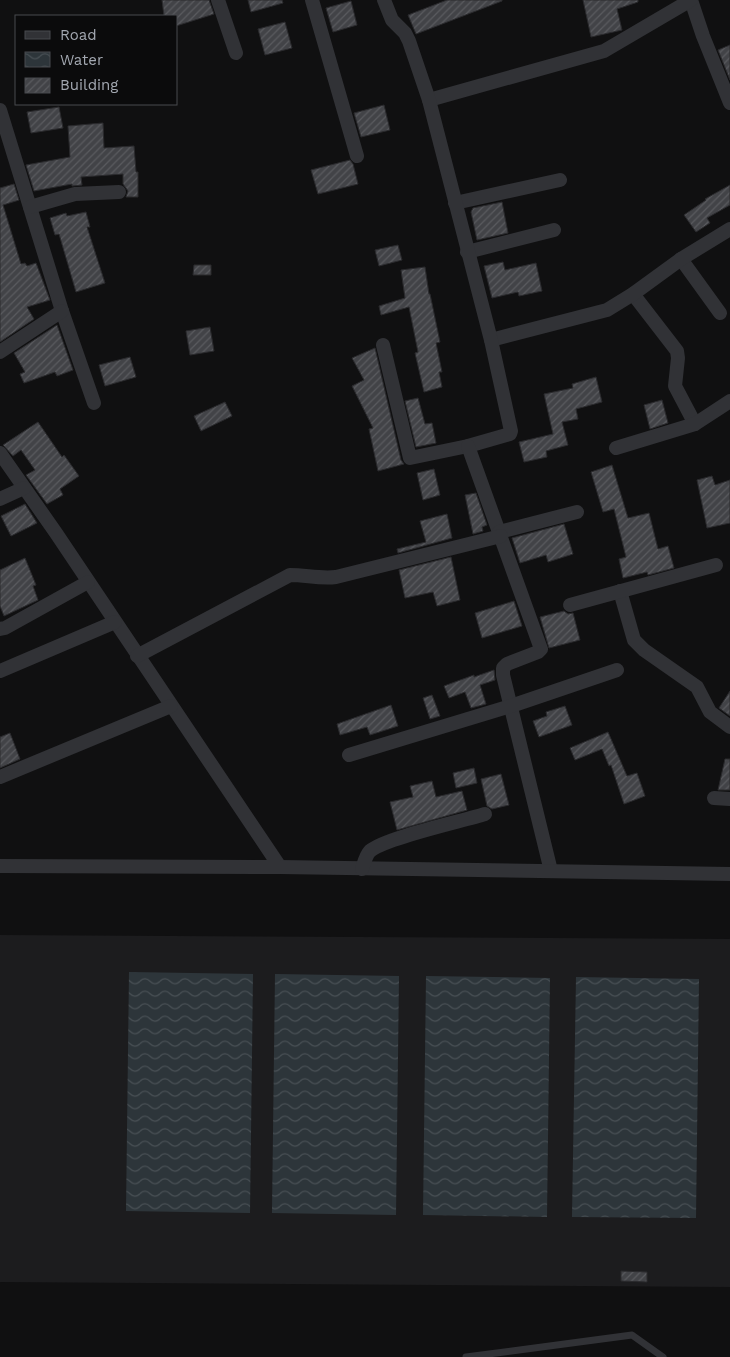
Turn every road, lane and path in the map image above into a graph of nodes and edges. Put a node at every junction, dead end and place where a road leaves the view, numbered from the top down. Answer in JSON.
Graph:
{"nodes":[{"id":1,"x":218,"y":0,"type":"edge"},
{"id":2,"x":312,"y":0,"type":"edge"},
{"id":3,"x":384,"y":0,"type":"edge"},
{"id":4,"x":691,"y":0,"type":"edge"},
{"id":5,"x":236,"y":53,"type":"dead end"},
{"id":6,"x":429,"y":100,"type":"junction"},
{"id":7,"x":730,"y":103,"type":"edge"},
{"id":8,"x":0,"y":110,"type":"edge"},
{"id":9,"x":358,"y":156,"type":"dead end"},
{"id":10,"x":560,"y":180,"type":"dead end"},
{"id":11,"x":118,"y":192,"type":"dead end"},
{"id":12,"x":456,"y":203,"type":"junction"},
{"id":13,"x":30,"y":207,"type":"junction"},
{"id":14,"x":730,"y":229,"type":"edge"},
{"id":15,"x":554,"y":230,"type":"dead end"},
{"id":16,"x":468,"y":252,"type":"junction"},
{"id":17,"x":680,"y":259,"type":"junction"},
{"id":18,"x":632,"y":294,"type":"junction"},
{"id":19,"x":62,"y":311,"type":"junction"},
{"id":20,"x":720,"y":313,"type":"dead end"},
{"id":21,"x":491,"y":340,"type":"junction"},
{"id":22,"x":383,"y":345,"type":"dead end"},
{"id":23,"x":0,"y":352,"type":"edge"},
{"id":24,"x":730,"y":400,"type":"edge"},
{"id":25,"x":94,"y":403,"type":"dead end"},
{"id":26,"x":695,"y":424,"type":"junction"},
{"id":27,"x":468,"y":446,"type":"junction"},
{"id":28,"x":616,"y":448,"type":"dead end"},
{"id":29,"x":0,"y":453,"type":"edge"},
{"id":30,"x":24,"y":488,"type":"junction"},
{"id":31,"x":0,"y":499,"type":"edge"},
{"id":32,"x":577,"y":512,"type":"dead end"},
{"id":33,"x":500,"y":534,"type":"junction"},
{"id":34,"x":716,"y":565,"type":"dead end"},
{"id":35,"x":88,"y":582,"type":"junction"},
{"id":36,"x":620,"y":591,"type":"junction"},
{"id":37,"x":570,"y":605,"type":"dead end"},
{"id":38,"x":115,"y":622,"type":"junction"},
{"id":39,"x":0,"y":629,"type":"edge"},
{"id":40,"x":137,"y":656,"type":"junction"},
{"id":41,"x":617,"y":670,"type":"dead end"},
{"id":42,"x":0,"y":671,"type":"edge"},
{"id":43,"x":171,"y":706,"type":"junction"},
{"id":44,"x":511,"y":706,"type":"junction"},
{"id":45,"x":730,"y":727,"type":"edge"},
{"id":46,"x":349,"y":755,"type":"dead end"},
{"id":47,"x":0,"y":777,"type":"edge"},
{"id":48,"x":714,"y":798,"type":"dead end"},
{"id":49,"x":730,"y":799,"type":"edge"},
{"id":50,"x":485,"y":814,"type":"dead end"},
{"id":51,"x":0,"y":866,"type":"edge"},
{"id":52,"x":280,"y":868,"type":"junction"},
{"id":53,"x":362,"y":869,"type":"junction"},
{"id":54,"x":551,"y":871,"type":"junction"},
{"id":55,"x":730,"y":874,"type":"edge"},
{"id":56,"x":466,"y":1357,"type":"edge"},
{"id":57,"x":663,"y":1357,"type":"edge"}],
"edges":[{"from":1,"to":5,"type":"street"},
{"from":2,"to":9,"type":"street"},
{"from":3,"to":6,"type":"street"},
{"from":4,"to":6,"type":"street"},
{"from":4,"to":7,"type":"street"},
{"from":6,"to":12,"type":"street"},
{"from":8,"to":13,"type":"street"},
{"from":10,"to":12,"type":"street"},
{"from":11,"to":13,"type":"street"},
{"from":12,"to":16,"type":"street"},
{"from":13,"to":19,"type":"street"},
{"from":14,"to":17,"type":"street"},
{"from":15,"to":16,"type":"street"},
{"from":16,"to":21,"type":"street"},
{"from":17,"to":18,"type":"street"},
{"from":17,"to":20,"type":"street"},
{"from":18,"to":21,"type":"street"},
{"from":18,"to":26,"type":"street"},
{"from":19,"to":23,"type":"street"},
{"from":19,"to":25,"type":"street"},
{"from":21,"to":27,"type":"street"},
{"from":22,"to":27,"type":"street"},
{"from":24,"to":26,"type":"street"},
{"from":26,"to":28,"type":"street"},
{"from":27,"to":33,"type":"street"},
{"from":29,"to":30,"type":"street"},
{"from":30,"to":31,"type":"street"},
{"from":30,"to":35,"type":"street"},
{"from":32,"to":33,"type":"street"},
{"from":33,"to":40,"type":"street"},
{"from":33,"to":44,"type":"street"},
{"from":34,"to":36,"type":"street"},
{"from":35,"to":38,"type":"street"},
{"from":35,"to":39,"type":"street"},
{"from":36,"to":37,"type":"street"},
{"from":36,"to":45,"type":"street"},
{"from":38,"to":40,"type":"street"},
{"from":38,"to":42,"type":"street"},
{"from":40,"to":43,"type":"street"},
{"from":41,"to":44,"type":"street"},
{"from":43,"to":47,"type":"street"},
{"from":43,"to":52,"type":"street"},
{"from":44,"to":46,"type":"street"},
{"from":44,"to":54,"type":"street"},
{"from":48,"to":49,"type":"street"},
{"from":50,"to":53,"type":"street"},
{"from":51,"to":52,"type":"street"},
{"from":52,"to":53,"type":"street"},
{"from":53,"to":54,"type":"street"},
{"from":54,"to":55,"type":"street"},
{"from":56,"to":57,"type":"lane"}]}
